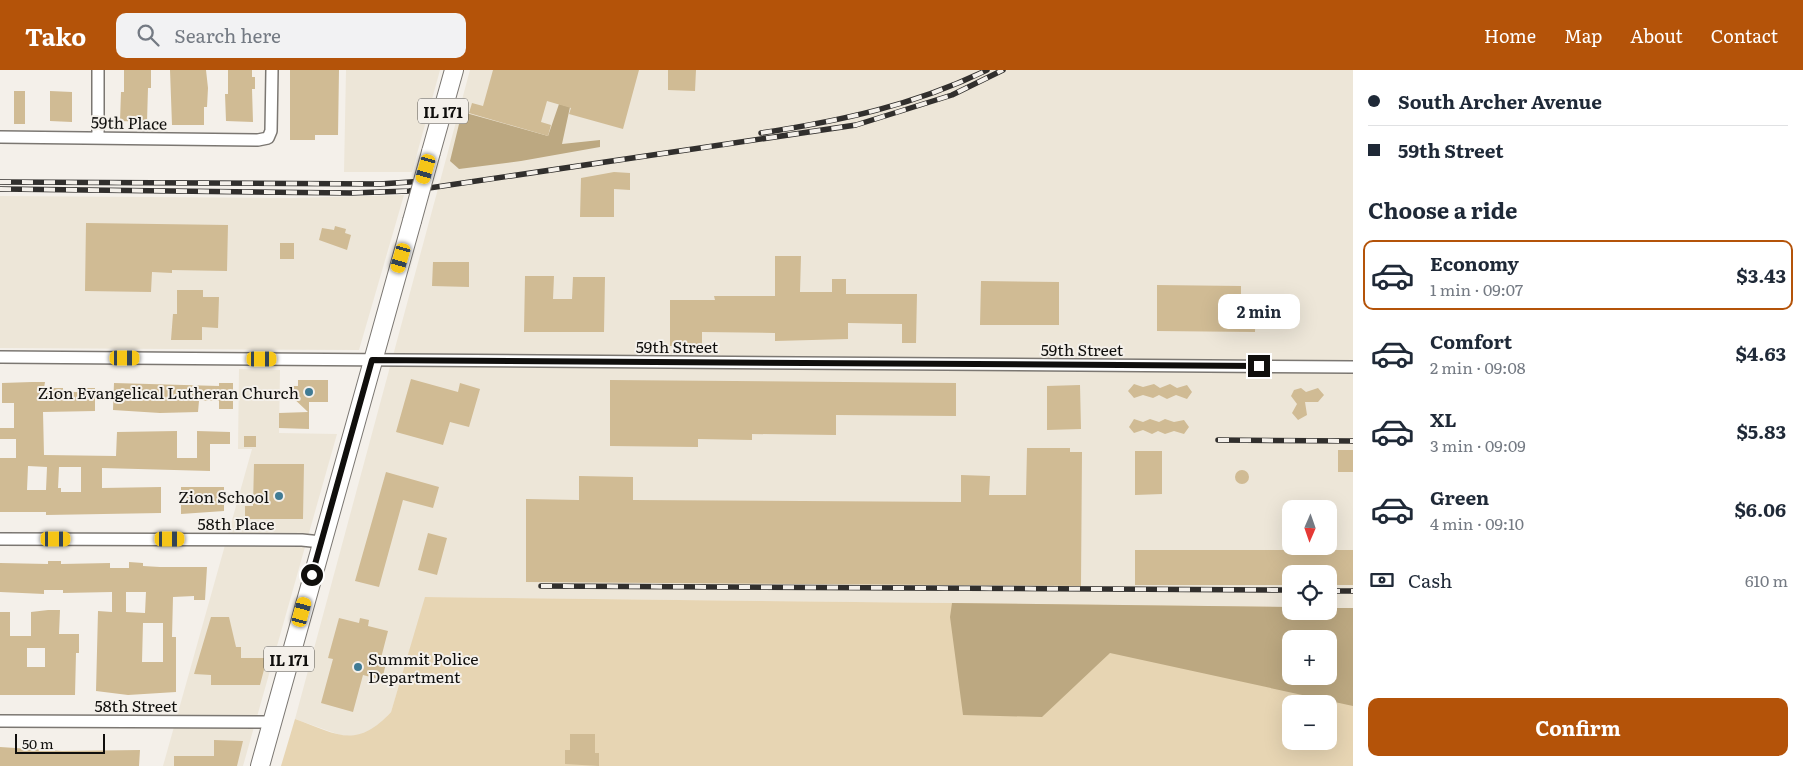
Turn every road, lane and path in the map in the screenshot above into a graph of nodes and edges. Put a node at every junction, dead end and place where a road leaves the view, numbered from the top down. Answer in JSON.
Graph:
{"nodes":[{"id":1,"x":98,"y":70,"type":"edge"},
{"id":2,"x":272,"y":70,"type":"edge"},
{"id":3,"x":454,"y":70,"type":"edge"},
{"id":4,"x":0,"y":137,"type":"edge"},
{"id":5,"x":98,"y":138,"type":"junction"},
{"id":6,"x":0,"y":357,"type":"edge"},
{"id":7,"x":372,"y":360,"type":"junction"},
{"id":8,"x":1353,"y":367,"type":"edge"},
{"id":9,"x":0,"y":539,"type":"edge"},
{"id":10,"x":321,"y":542,"type":"junction"},
{"id":11,"x":0,"y":721,"type":"edge"},
{"id":12,"x":272,"y":722,"type":"junction"},
{"id":13,"x":260,"y":766,"type":"edge"}],
"edges":[{"from":1,"to":5,"type":"street"},
{"from":2,"to":5,"type":"street","name":"59th Place"},
{"from":3,"to":7,"type":"main road","number":"IL 171","bridge":true},
{"from":4,"to":5,"type":"street","name":"59th Place"},
{"from":6,"to":7,"type":"street","name":"59th Street"},
{"from":7,"to":8,"type":"street","name":"59th Street"},
{"from":7,"to":10,"type":"main road","number":"IL 171"},
{"from":9,"to":10,"type":"street","name":"58th Place"},
{"from":10,"to":12,"type":"main road","number":"IL 171"},
{"from":11,"to":12,"type":"street","name":"58th Street"},
{"from":12,"to":13,"type":"main road","number":"IL 171"}]}
